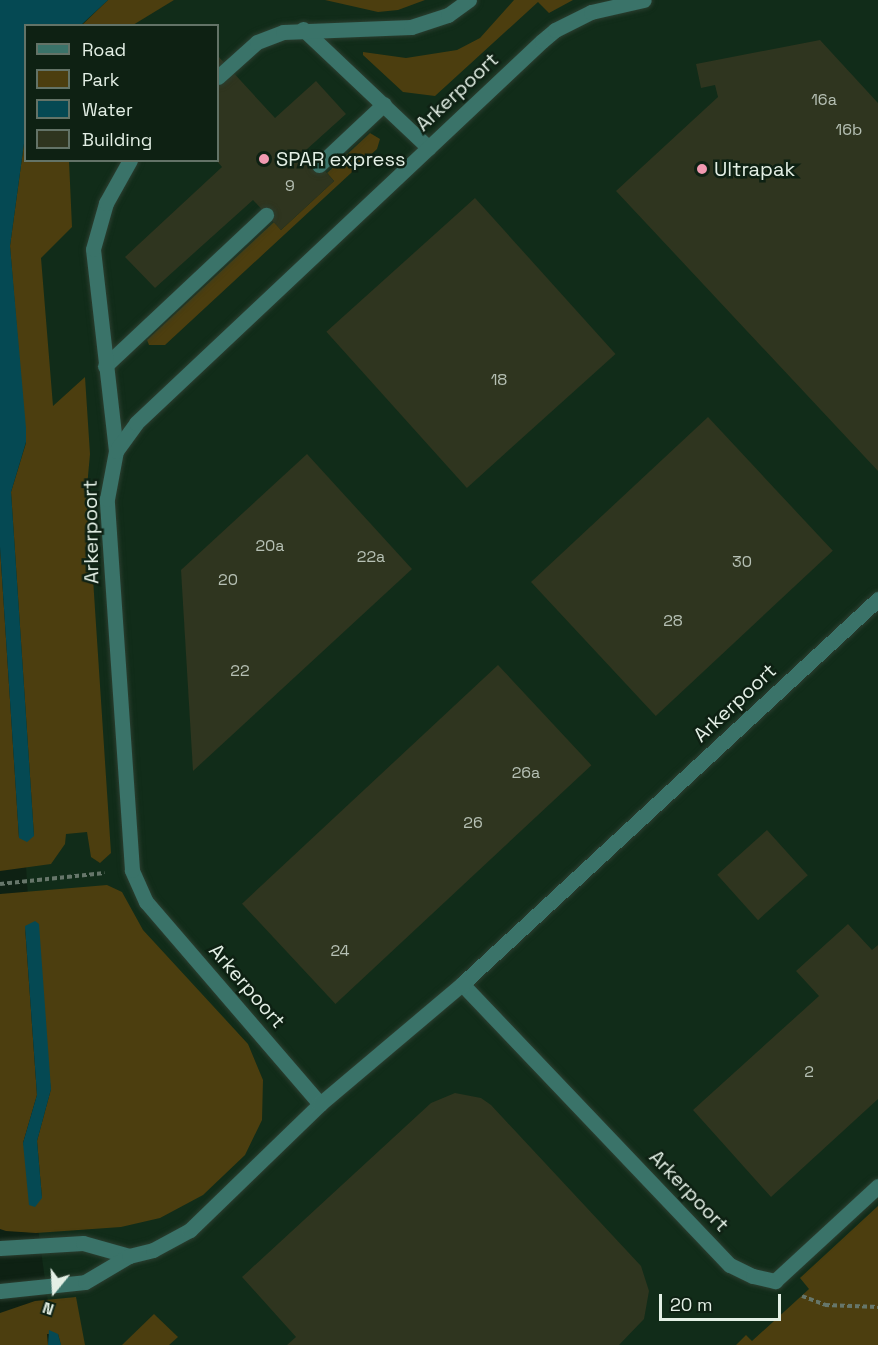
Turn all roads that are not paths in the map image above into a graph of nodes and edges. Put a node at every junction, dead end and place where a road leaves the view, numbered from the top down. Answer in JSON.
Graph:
{"nodes":[{"id":1,"x":470,"y":0,"type":"edge"},
{"id":2,"x":644,"y":0,"type":"edge"},
{"id":3,"x":303,"y":29,"type":"junction"},
{"id":4,"x":219,"y":76,"type":"edge"},
{"id":5,"x":384,"y":104,"type":"junction"},
{"id":6,"x":429,"y":148,"type":"junction"},
{"id":7,"x":129,"y":162,"type":"edge"},
{"id":8,"x":319,"y":165,"type":"dead end"},
{"id":9,"x":267,"y":215,"type":"dead end"},
{"id":10,"x":105,"y":366,"type":"junction"},
{"id":11,"x":116,"y":451,"type":"junction"},
{"id":12,"x":878,"y":599,"type":"edge"},
{"id":13,"x":462,"y":984,"type":"junction"},
{"id":14,"x":320,"y":1104,"type":"junction"},
{"id":15,"x":878,"y":1186,"type":"edge"},
{"id":16,"x":0,"y":1248,"type":"edge"},
{"id":17,"x":129,"y":1256,"type":"junction"},
{"id":18,"x":0,"y":1291,"type":"edge"}],
"edges":[{"from":1,"to":3,"type":"street"},
{"from":2,"to":6,"type":"street","name":"Arkerpoort"},
{"from":3,"to":4,"type":"street"},
{"from":3,"to":5,"type":"street"},
{"from":5,"to":6,"type":"street"},
{"from":5,"to":8,"type":"street"},
{"from":6,"to":11,"type":"street","name":"Arkerpoort"},
{"from":7,"to":10,"type":"street"},
{"from":9,"to":10,"type":"street"},
{"from":10,"to":11,"type":"street"},
{"from":11,"to":14,"type":"street","name":"Arkerpoort"},
{"from":12,"to":13,"type":"street","name":"Arkerpoort"},
{"from":13,"to":14,"type":"street","name":"Arkerpoort"},
{"from":13,"to":15,"type":"street","name":"Arkerpoort"},
{"from":14,"to":17,"type":"street","name":"Arkerpoort"},
{"from":16,"to":17,"type":"street"},
{"from":17,"to":18,"type":"street","name":"Arkerpoort"}]}
